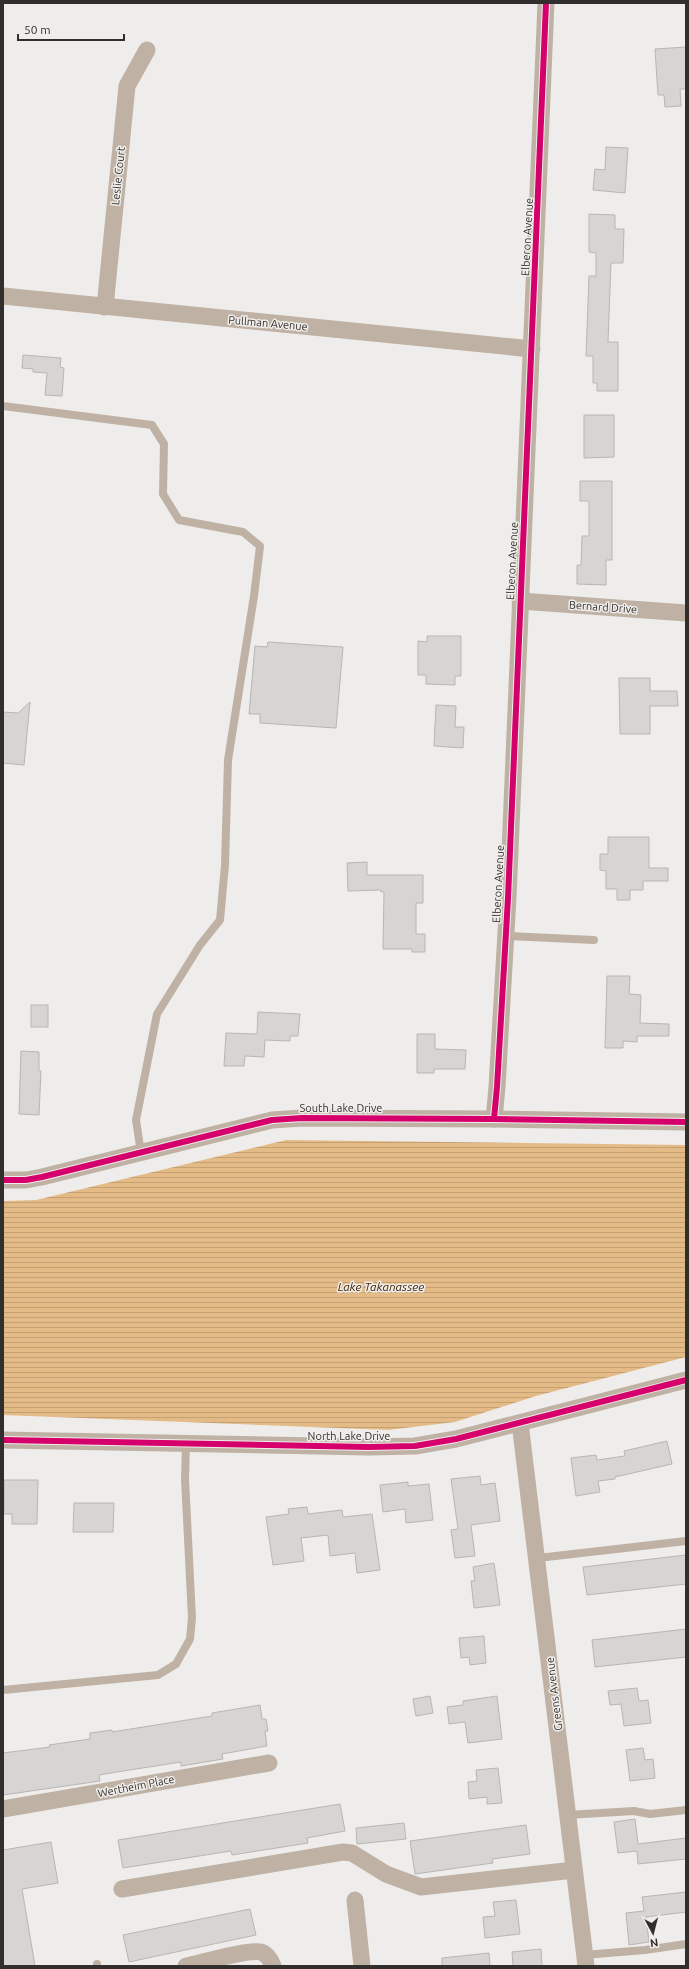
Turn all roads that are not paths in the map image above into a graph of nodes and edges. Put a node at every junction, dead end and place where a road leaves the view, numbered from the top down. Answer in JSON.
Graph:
{"nodes":[{"id":1,"x":546,"y":3,"type":"edge"},
{"id":2,"x":147,"y":50,"type":"dead end"},
{"id":3,"x":3,"y":296,"type":"edge"},
{"id":4,"x":105,"y":307,"type":"junction"},
{"id":5,"x":532,"y":349,"type":"junction"},
{"id":6,"x":3,"y":406,"type":"edge"},
{"id":7,"x":520,"y":601,"type":"junction"},
{"id":8,"x":686,"y":613,"type":"edge"},
{"id":9,"x":506,"y":936,"type":"junction"},
{"id":10,"x":594,"y":940,"type":"dead end"},
{"id":11,"x":494,"y":1119,"type":"junction"},
{"id":12,"x":686,"y":1122,"type":"edge"},
{"id":13,"x":141,"y":1153,"type":"junction"},
{"id":14,"x":3,"y":1180,"type":"edge"},
{"id":15,"x":686,"y":1380,"type":"edge"},
{"id":16,"x":520,"y":1423,"type":"junction"},
{"id":17,"x":3,"y":1440,"type":"edge"},
{"id":18,"x":186,"y":1444,"type":"junction"},
{"id":19,"x":686,"y":1541,"type":"edge"},
{"id":20,"x":538,"y":1558,"type":"junction"},
{"id":21,"x":3,"y":1690,"type":"edge"},
{"id":22,"x":269,"y":1763,"type":"dead end"},
{"id":23,"x":3,"y":1809,"type":"edge"},
{"id":24,"x":686,"y":1810,"type":"edge"},
{"id":25,"x":568,"y":1815,"type":"junction"},
{"id":26,"x":574,"y":1870,"type":"junction"},
{"id":27,"x":122,"y":1889,"type":"dead end"},
{"id":28,"x":354,"y":1900,"type":"dead end"},
{"id":29,"x":686,"y":1944,"type":"edge"},
{"id":30,"x":585,"y":1960,"type":"edge"},
{"id":31,"x":186,"y":1966,"type":"edge"},
{"id":32,"x":273,"y":1966,"type":"edge"},
{"id":33,"x":362,"y":1966,"type":"edge"}],
"edges":[{"from":1,"to":5,"type":"street","name":"Elberon Avenue"},
{"from":2,"to":4,"type":"street","name":"Leslie Court"},
{"from":3,"to":4,"type":"street","name":"Pullman Avenue"},
{"from":4,"to":5,"type":"street","name":"Pullman Avenue"},
{"from":5,"to":7,"type":"street","name":"Elberon Avenue"},
{"from":6,"to":13,"type":"lane"},
{"from":7,"to":8,"type":"street","name":"Bernard Drive"},
{"from":7,"to":9,"type":"street","name":"Elberon Avenue"},
{"from":9,"to":10,"type":"lane"},
{"from":9,"to":11,"type":"street","name":"Elberon Avenue"},
{"from":11,"to":12,"type":"street","name":"South Lake Drive"},
{"from":11,"to":13,"type":"street","name":"South Lake Drive"},
{"from":13,"to":14,"type":"street","name":"South Lake Drive"},
{"from":15,"to":16,"type":"street","name":"North Lake Drive"},
{"from":16,"to":18,"type":"street","name":"North Lake Drive"},
{"from":16,"to":20,"type":"street","name":"Greens Avenue"},
{"from":17,"to":18,"type":"street","name":"North Lake Drive"},
{"from":18,"to":21,"type":"lane"},
{"from":19,"to":20,"type":"lane"},
{"from":20,"to":25,"type":"street","name":"Greens Avenue"},
{"from":22,"to":23,"type":"street","name":"Wertheim Place"},
{"from":24,"to":25,"type":"lane"},
{"from":25,"to":26,"type":"street","name":"Greens Avenue"},
{"from":26,"to":27,"type":"street"},
{"from":26,"to":30,"type":"street","name":"Greens Avenue"},
{"from":28,"to":33,"type":"street"},
{"from":29,"to":30,"type":"lane"},
{"from":31,"to":32,"type":"street"}]}
